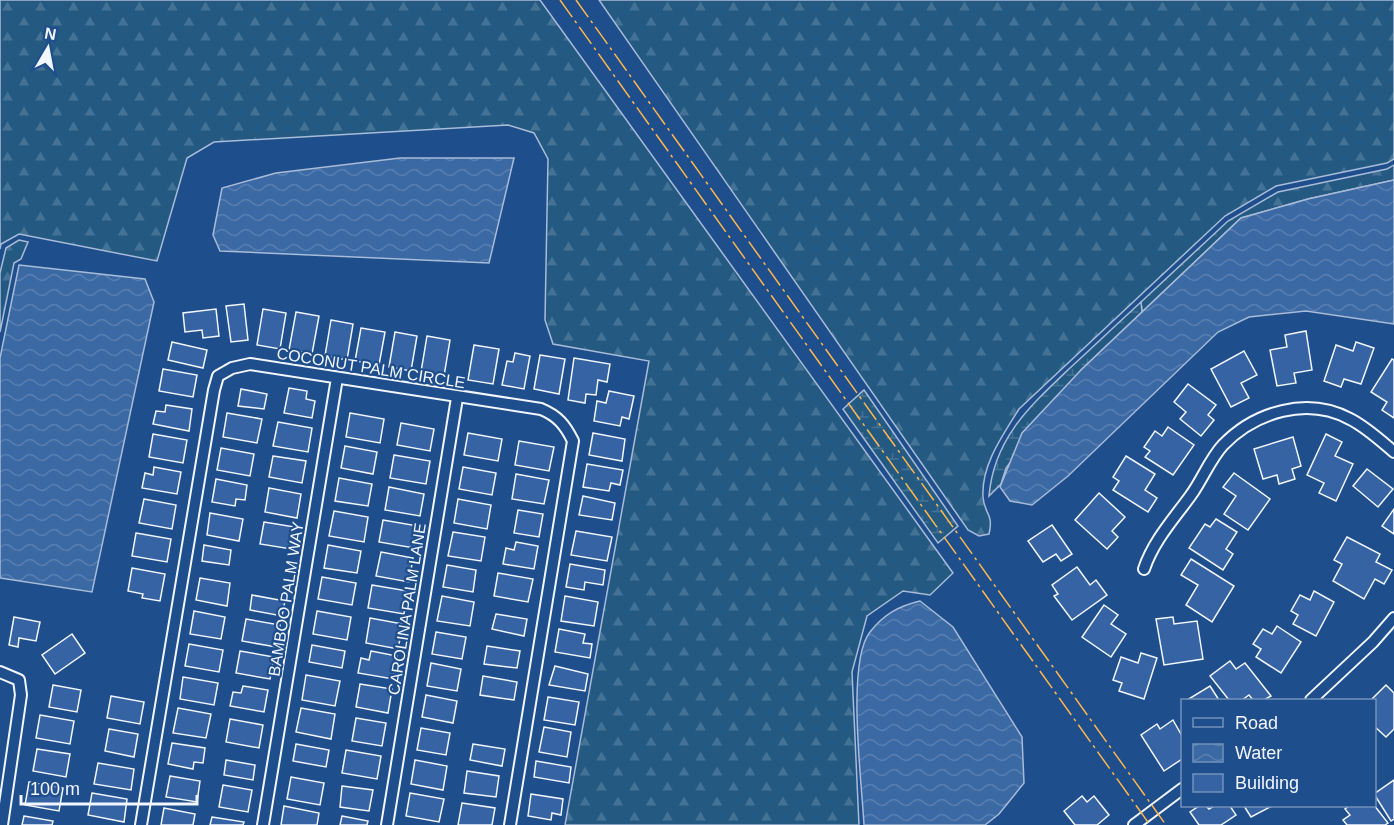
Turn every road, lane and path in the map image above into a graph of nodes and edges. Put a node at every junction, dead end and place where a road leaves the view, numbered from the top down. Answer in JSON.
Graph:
{"nodes":[{"id":1,"x":337,"y":378,"type":"junction"},
{"id":2,"x":457,"y":398,"type":"junction"},
{"id":3,"x":1394,"y":452,"type":"edge"},
{"id":4,"x":1144,"y":569,"type":"dead end"},
{"id":5,"x":1394,"y":618,"type":"edge"},
{"id":6,"x":0,"y":672,"type":"edge"},
{"id":7,"x":1312,"y":699,"type":"edge"},
{"id":8,"x":1181,"y":790,"type":"edge"},
{"id":9,"x":2,"y":825,"type":"edge"},
{"id":10,"x":141,"y":825,"type":"edge"},
{"id":11,"x":264,"y":825,"type":"edge"},
{"id":12,"x":387,"y":825,"type":"edge"},
{"id":13,"x":510,"y":825,"type":"edge"},
{"id":14,"x":1134,"y":825,"type":"edge"}],
"edges":[{"from":1,"to":2,"type":"street","name":"COCONUT PALM CIRCLE"},
{"from":1,"to":10,"type":"street","name":"COCONUT PALM CIRCLE"},
{"from":1,"to":11,"type":"street","name":"BAMBOO PALM WAY"},
{"from":2,"to":12,"type":"street","name":"CAROLINA PALM LANE"},
{"from":2,"to":13,"type":"street","name":"COCONUT PALM CIRCLE"},
{"from":3,"to":4,"type":"street"},
{"from":5,"to":7,"type":"street"},
{"from":6,"to":9,"type":"street"},
{"from":8,"to":14,"type":"street"}]}
